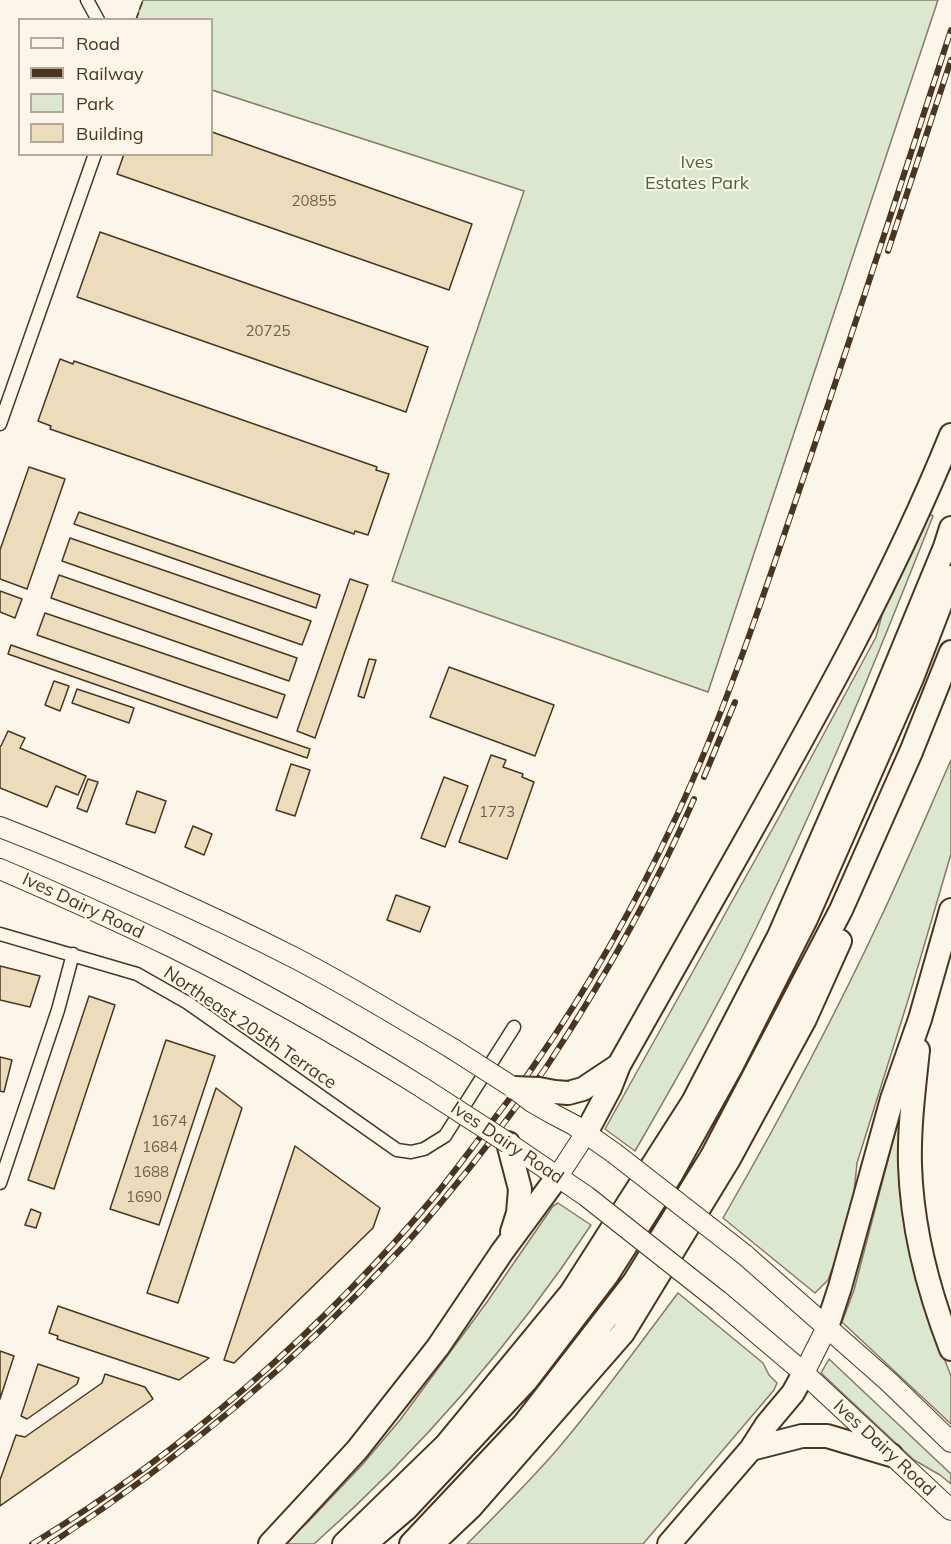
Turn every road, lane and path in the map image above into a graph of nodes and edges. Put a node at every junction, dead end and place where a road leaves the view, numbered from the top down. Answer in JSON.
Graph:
{"nodes":[{"id":1,"x":87,"y":0,"type":"edge"},
{"id":2,"x":97,"y":18,"type":"edge"},
{"id":3,"x":94,"y":156,"type":"edge"},
{"id":4,"x":0,"y":424,"type":"edge"},
{"id":5,"x":951,"y":435,"type":"edge"},
{"id":6,"x":951,"y":528,"type":"edge"},
{"id":7,"x":951,"y":576,"type":"edge"},
{"id":8,"x":951,"y":652,"type":"edge"},
{"id":9,"x":951,"y":695,"type":"edge"},
{"id":10,"x":0,"y":827,"type":"edge"},
{"id":11,"x":0,"y":869,"type":"edge"},
{"id":12,"x":951,"y":910,"type":"edge"},
{"id":13,"x":0,"y":934,"type":"edge"},
{"id":14,"x":73,"y":954,"type":"junction"},
{"id":15,"x":920,"y":1019,"type":"junction"},
{"id":16,"x":514,"y":1027,"type":"dead end"},
{"id":17,"x":619,"y":1065,"type":"junction"},
{"id":18,"x":514,"y":1088,"type":"junction"},
{"id":19,"x":586,"y":1133,"type":"junction"},
{"id":20,"x":516,"y":1148,"type":"junction"},
{"id":21,"x":558,"y":1176,"type":"junction"},
{"id":22,"x":0,"y":1183,"type":"edge"},
{"id":23,"x":509,"y":1243,"type":"junction"},
{"id":24,"x":827,"y":1327,"type":"junction"},
{"id":25,"x":951,"y":1348,"type":"edge"},
{"id":26,"x":804,"y":1373,"type":"junction"},
{"id":27,"x":951,"y":1442,"type":"edge"},
{"id":28,"x":751,"y":1449,"type":"junction"},
{"id":29,"x":891,"y":1455,"type":"junction"},
{"id":30,"x":951,"y":1510,"type":"edge"},
{"id":31,"x":270,"y":1544,"type":"edge"},
{"id":32,"x":344,"y":1544,"type":"edge"},
{"id":33,"x":365,"y":1544,"type":"edge"},
{"id":34,"x":411,"y":1544,"type":"edge"},
{"id":35,"x":431,"y":1544,"type":"edge"},
{"id":36,"x":669,"y":1544,"type":"edge"}],
"edges":[{"from":1,"to":2,"type":"street"},
{"from":3,"to":4,"type":"street"},
{"from":5,"to":17,"type":"highway"},
{"from":6,"to":32,"type":"highway"},
{"from":7,"to":33,"type":"highway"},
{"from":8,"to":34,"type":"highway"},
{"from":9,"to":35,"type":"highway"},
{"from":10,"to":18,"type":"main road","bridge":true},
{"from":11,"to":20,"type":"main road","name":"Ives Dairy Road","bridge":true},
{"from":12,"to":15,"type":"highway"},
{"from":13,"to":14,"type":"street","name":"Northeast 205th Terrace"},
{"from":14,"to":16,"type":"street","name":"Northeast 205th Terrace"},
{"from":14,"to":22,"type":"street"},
{"from":15,"to":24,"type":"highway"},
{"from":15,"to":25,"type":"highway"},
{"from":17,"to":18,"type":"highway","bridge":true},
{"from":17,"to":19,"type":"highway"},
{"from":18,"to":19,"type":"main road","bridge":true},
{"from":19,"to":21,"type":"main road"},
{"from":19,"to":24,"type":"main road","bridge":true},
{"from":20,"to":21,"type":"main road","name":"Ives Dairy Road"},
{"from":20,"to":23,"type":"highway"},
{"from":21,"to":23,"type":"highway"},
{"from":21,"to":26,"type":"main road","name":"Ives Dairy Road","bridge":true},
{"from":23,"to":31,"type":"highway"},
{"from":24,"to":26,"type":"main road"},
{"from":24,"to":27,"type":"main road"},
{"from":26,"to":28,"type":"highway"},
{"from":26,"to":29,"type":"main road","name":"Ives Dairy Road"},
{"from":28,"to":29,"type":"highway"},
{"from":28,"to":36,"type":"highway"},
{"from":29,"to":30,"type":"main road","name":"Ives Dairy Road"}]}
